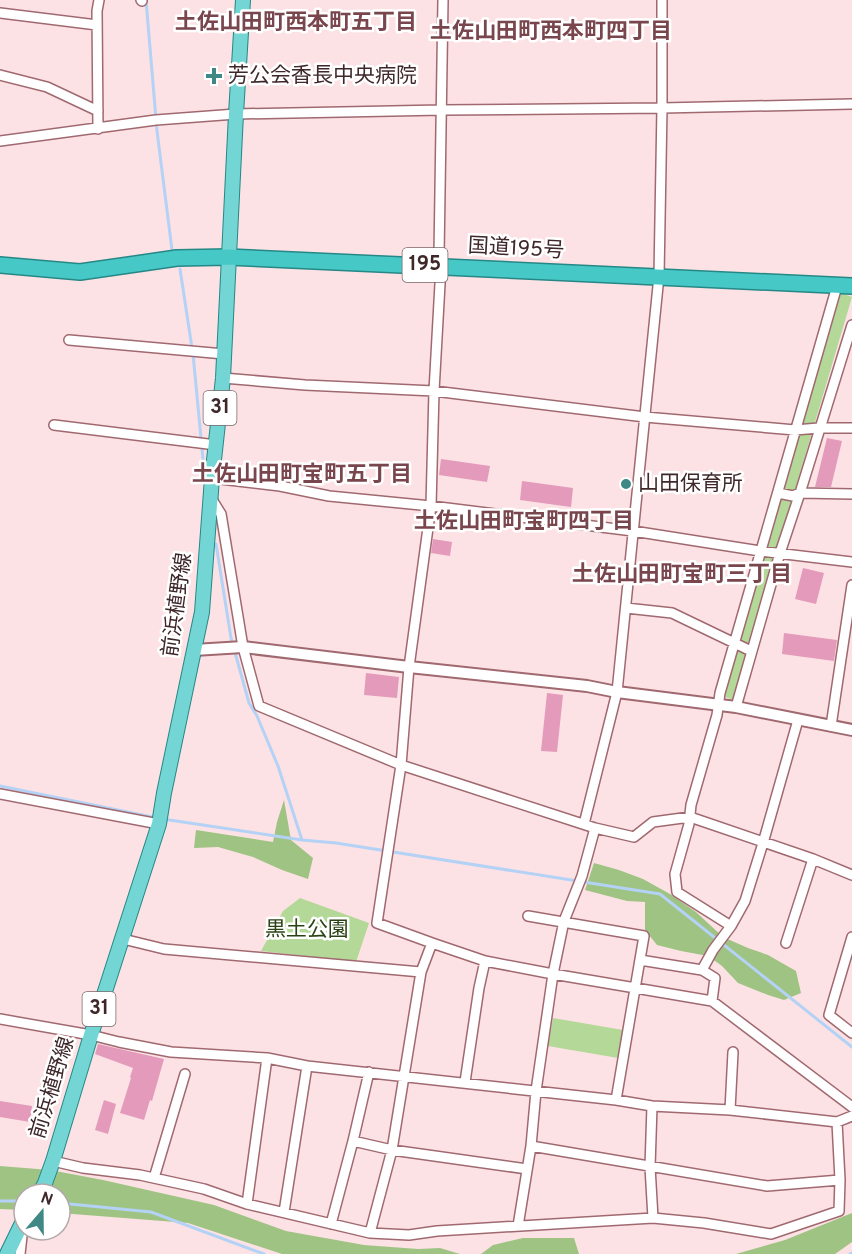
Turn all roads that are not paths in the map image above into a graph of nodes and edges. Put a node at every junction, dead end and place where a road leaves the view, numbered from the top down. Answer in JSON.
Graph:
{"nodes":[{"id":1,"x":99,"y":0,"type":"edge"},
{"id":2,"x":243,"y":0,"type":"edge"},
{"id":3,"x":662,"y":0,"type":"edge"},
{"id":4,"x":443,"y":2,"type":"edge"},
{"id":5,"x":0,"y":13,"type":"edge"},
{"id":6,"x":97,"y":25,"type":"junction"},
{"id":7,"x":0,"y":75,"type":"edge"},
{"id":8,"x":852,"y":104,"type":"edge"},
{"id":9,"x":662,"y":108,"type":"junction"},
{"id":10,"x":442,"y":110,"type":"junction"},
{"id":11,"x":98,"y":111,"type":"junction"},
{"id":12,"x":236,"y":114,"type":"junction"},
{"id":13,"x":98,"y":129,"type":"junction"},
{"id":14,"x":0,"y":141,"type":"edge"},
{"id":15,"x":228,"y":256,"type":"junction"},
{"id":16,"x":0,"y":265,"type":"edge"},
{"id":17,"x":441,"y":266,"type":"junction"},
{"id":18,"x":659,"y":276,"type":"junction"},
{"id":19,"x":844,"y":286,"type":"edge"},
{"id":20,"x":852,"y":326,"type":"edge"},
{"id":21,"x":69,"y":340,"type":"dead end"},
{"id":22,"x":224,"y":354,"type":"junction"},
{"id":23,"x":223,"y":378,"type":"junction"},
{"id":24,"x":434,"y":392,"type":"junction"},
{"id":25,"x":645,"y":417,"type":"junction"},
{"id":26,"x":54,"y":425,"type":"dead end"},
{"id":27,"x":819,"y":428,"type":"junction"},
{"id":28,"x":852,"y":428,"type":"edge"},
{"id":29,"x":795,"y":430,"type":"junction"},
{"id":30,"x":206,"y":444,"type":"junction"},
{"id":31,"x":212,"y":478,"type":"junction"},
{"id":32,"x":778,"y":493,"type":"junction"},
{"id":33,"x":800,"y":493,"type":"junction"},
{"id":34,"x":852,"y":494,"type":"edge"},
{"id":35,"x":210,"y":498,"type":"junction"},
{"id":36,"x":431,"y":506,"type":"junction"},
{"id":37,"x":633,"y":531,"type":"junction"},
{"id":38,"x":760,"y":550,"type":"junction"},
{"id":39,"x":780,"y":553,"type":"junction"},
{"id":40,"x":852,"y":562,"type":"edge"},
{"id":41,"x":852,"y":585,"type":"edge"},
{"id":42,"x":626,"y":608,"type":"junction"},
{"id":43,"x":734,"y":644,"type":"junction"},
{"id":44,"x":237,"y":647,"type":"junction"},
{"id":45,"x":194,"y":650,"type":"junction"},
{"id":46,"x":751,"y":651,"type":"junction"},
{"id":47,"x":409,"y":667,"type":"junction"},
{"id":48,"x":616,"y":692,"type":"junction"},
{"id":49,"x":718,"y":705,"type":"junction"},
{"id":50,"x":736,"y":707,"type":"junction"},
{"id":51,"x":798,"y":720,"type":"junction"},
{"id":52,"x":831,"y":726,"type":"junction"},
{"id":53,"x":852,"y":730,"type":"edge"},
{"id":54,"x":401,"y":765,"type":"junction"},
{"id":55,"x":0,"y":794,"type":"edge"},
{"id":56,"x":690,"y":817,"type":"junction"},
{"id":57,"x":160,"y":818,"type":"junction"},
{"id":58,"x":584,"y":824,"type":"junction"},
{"id":59,"x":595,"y":828,"type":"junction"},
{"id":60,"x":763,"y":843,"type":"junction"},
{"id":61,"x":813,"y":859,"type":"junction"},
{"id":62,"x":852,"y":875,"type":"edge"},
{"id":63,"x":528,"y":916,"type":"dead end"},
{"id":64,"x":564,"y":921,"type":"junction"},
{"id":65,"x":731,"y":926,"type":"junction"},
{"id":66,"x":852,"y":937,"type":"edge"},
{"id":67,"x":123,"y":939,"type":"junction"},
{"id":68,"x":432,"y":943,"type":"junction"},
{"id":69,"x":786,"y":943,"type":"dead end"},
{"id":70,"x":640,"y":960,"type":"junction"},
{"id":71,"x":485,"y":961,"type":"junction"},
{"id":72,"x":702,"y":970,"type":"junction"},
{"id":73,"x":421,"y":972,"type":"junction"},
{"id":74,"x":553,"y":974,"type":"junction"},
{"id":75,"x":635,"y":988,"type":"junction"},
{"id":76,"x":712,"y":1001,"type":"junction"},
{"id":77,"x":0,"y":1019,"type":"edge"},
{"id":78,"x":852,"y":1033,"type":"edge"},
{"id":79,"x":91,"y":1035,"type":"junction"},
{"id":80,"x":733,"y":1052,"type":"dead end"},
{"id":81,"x":267,"y":1058,"type":"junction"},
{"id":82,"x":307,"y":1066,"type":"junction"},
{"id":83,"x":369,"y":1072,"type":"junction"},
{"id":84,"x":185,"y":1074,"type":"dead end"},
{"id":85,"x":403,"y":1076,"type":"junction"},
{"id":86,"x":465,"y":1082,"type":"junction"},
{"id":87,"x":536,"y":1091,"type":"junction"},
{"id":88,"x":615,"y":1100,"type":"junction"},
{"id":89,"x":651,"y":1106,"type":"junction"},
{"id":90,"x":852,"y":1107,"type":"edge"},
{"id":91,"x":730,"y":1110,"type":"junction"},
{"id":92,"x":852,"y":1116,"type":"edge"},
{"id":93,"x":837,"y":1122,"type":"junction"},
{"id":94,"x":353,"y":1141,"type":"junction"},
{"id":95,"x":531,"y":1146,"type":"junction"},
{"id":96,"x":392,"y":1150,"type":"junction"},
{"id":97,"x":53,"y":1161,"type":"junction"},
{"id":98,"x":650,"y":1167,"type":"junction"},
{"id":99,"x":527,"y":1169,"type":"junction"},
{"id":100,"x":154,"y":1178,"type":"junction"},
{"id":101,"x":840,"y":1180,"type":"junction"},
{"id":102,"x":45,"y":1182,"type":"edge"},
{"id":103,"x":246,"y":1204,"type":"junction"},
{"id":104,"x":284,"y":1212,"type":"junction"},
{"id":105,"x":653,"y":1218,"type":"junction"},
{"id":106,"x":331,"y":1224,"type":"junction"},
{"id":107,"x":518,"y":1226,"type":"junction"},
{"id":108,"x":370,"y":1233,"type":"junction"}],
"edges":[{"from":1,"to":6,"type":"street"},
{"from":2,"to":12,"type":"main road","name":"前浜植野線","number":"31"},
{"from":3,"to":9,"type":"street"},
{"from":4,"to":10,"type":"street"},
{"from":5,"to":6,"type":"street"},
{"from":6,"to":11,"type":"street"},
{"from":7,"to":11,"type":"street"},
{"from":8,"to":9,"type":"street"},
{"from":9,"to":10,"type":"street"},
{"from":9,"to":18,"type":"street"},
{"from":10,"to":12,"type":"street"},
{"from":10,"to":17,"type":"street"},
{"from":11,"to":13,"type":"street"},
{"from":12,"to":13,"type":"street"},
{"from":12,"to":15,"type":"main road","name":"前浜植野線","number":"31"},
{"from":13,"to":14,"type":"street"},
{"from":15,"to":16,"type":"highway","name":"国道195号","number":"195"},
{"from":15,"to":17,"type":"highway","name":"国道195号","number":"195"},
{"from":15,"to":22,"type":"main road","name":"前浜植野線","number":"31"},
{"from":17,"to":18,"type":"highway","name":"国道195号","number":"195"},
{"from":17,"to":24,"type":"street"},
{"from":18,"to":19,"type":"highway","name":"国道195号","number":"195"},
{"from":18,"to":25,"type":"street"},
{"from":19,"to":29,"type":"street"},
{"from":20,"to":27,"type":"street"},
{"from":21,"to":22,"type":"street"},
{"from":22,"to":23,"type":"main road","name":"前浜植野線","number":"31"},
{"from":23,"to":24,"type":"street"},
{"from":23,"to":30,"type":"main road","name":"前浜植野線","number":"31"},
{"from":24,"to":25,"type":"street"},
{"from":24,"to":36,"type":"street"},
{"from":25,"to":29,"type":"street"},
{"from":25,"to":37,"type":"street"},
{"from":26,"to":30,"type":"street"},
{"from":27,"to":28,"type":"street"},
{"from":27,"to":29,"type":"street"},
{"from":27,"to":33,"type":"street"},
{"from":29,"to":32,"type":"street"},
{"from":30,"to":31,"type":"main road","name":"前浜植野線","number":"31"},
{"from":31,"to":35,"type":"main road","name":"前浜植野線","number":"31"},
{"from":31,"to":36,"type":"street"},
{"from":32,"to":33,"type":"street"},
{"from":32,"to":38,"type":"street"},
{"from":33,"to":34,"type":"street"},
{"from":33,"to":39,"type":"street"},
{"from":35,"to":44,"type":"street"},
{"from":35,"to":45,"type":"main road","name":"前浜植野線","number":"31"},
{"from":36,"to":37,"type":"street"},
{"from":36,"to":47,"type":"street"},
{"from":37,"to":38,"type":"street"},
{"from":37,"to":42,"type":"street"},
{"from":38,"to":39,"type":"street"},
{"from":38,"to":43,"type":"street"},
{"from":39,"to":40,"type":"street"},
{"from":39,"to":46,"type":"street"},
{"from":41,"to":52,"type":"street"},
{"from":42,"to":43,"type":"street"},
{"from":42,"to":48,"type":"street"},
{"from":43,"to":46,"type":"street"},
{"from":43,"to":49,"type":"street"},
{"from":44,"to":45,"type":"street"},
{"from":44,"to":47,"type":"street"},
{"from":44,"to":54,"type":"street"},
{"from":45,"to":57,"type":"main road","name":"前浜植野線","number":"31"},
{"from":46,"to":50,"type":"street"},
{"from":47,"to":48,"type":"street"},
{"from":47,"to":54,"type":"street"},
{"from":48,"to":49,"type":"street"},
{"from":48,"to":58,"type":"street"},
{"from":49,"to":50,"type":"street"},
{"from":49,"to":56,"type":"street"},
{"from":50,"to":51,"type":"street"},
{"from":51,"to":52,"type":"street"},
{"from":51,"to":60,"type":"street"},
{"from":52,"to":53,"type":"street"},
{"from":54,"to":58,"type":"street"},
{"from":54,"to":68,"type":"street"},
{"from":55,"to":57,"type":"street"},
{"from":56,"to":59,"type":"street"},
{"from":56,"to":60,"type":"street"},
{"from":56,"to":65,"type":"street"},
{"from":57,"to":67,"type":"main road","name":"前浜植野線","number":"31"},
{"from":58,"to":59,"type":"street"},
{"from":59,"to":64,"type":"street"},
{"from":60,"to":61,"type":"street"},
{"from":60,"to":65,"type":"street"},
{"from":61,"to":62,"type":"street"},
{"from":61,"to":69,"type":"street"},
{"from":63,"to":64,"type":"street"},
{"from":64,"to":70,"type":"street"},
{"from":64,"to":74,"type":"street"},
{"from":65,"to":72,"type":"street"},
{"from":66,"to":78,"type":"street"},
{"from":67,"to":73,"type":"street"},
{"from":67,"to":79,"type":"main road","name":"前浜植野線","number":"31"},
{"from":68,"to":71,"type":"street"},
{"from":68,"to":73,"type":"street"},
{"from":70,"to":72,"type":"street"},
{"from":70,"to":75,"type":"street"},
{"from":71,"to":74,"type":"street"},
{"from":71,"to":86,"type":"street"},
{"from":72,"to":76,"type":"street"},
{"from":73,"to":85,"type":"street"},
{"from":74,"to":75,"type":"street"},
{"from":74,"to":87,"type":"street"},
{"from":75,"to":76,"type":"street"},
{"from":75,"to":88,"type":"street"},
{"from":76,"to":90,"type":"street"},
{"from":77,"to":79,"type":"street"},
{"from":79,"to":81,"type":"street"},
{"from":79,"to":97,"type":"main road","name":"前浜植野線","number":"31"},
{"from":80,"to":91,"type":"street"},
{"from":81,"to":82,"type":"street"},
{"from":81,"to":103,"type":"street"},
{"from":82,"to":83,"type":"street"},
{"from":82,"to":104,"type":"street"},
{"from":83,"to":85,"type":"street"},
{"from":83,"to":94,"type":"street"},
{"from":84,"to":100,"type":"street"},
{"from":85,"to":86,"type":"street"},
{"from":85,"to":96,"type":"street"},
{"from":86,"to":87,"type":"street"},
{"from":87,"to":88,"type":"street"},
{"from":87,"to":95,"type":"street"},
{"from":88,"to":89,"type":"street"},
{"from":89,"to":91,"type":"street"},
{"from":89,"to":98,"type":"street"},
{"from":91,"to":93,"type":"street"},
{"from":92,"to":93,"type":"street"},
{"from":93,"to":101,"type":"street"},
{"from":94,"to":96,"type":"street"},
{"from":94,"to":106,"type":"street"},
{"from":95,"to":98,"type":"street"},
{"from":95,"to":99,"type":"street"},
{"from":96,"to":99,"type":"street"},
{"from":96,"to":108,"type":"street"},
{"from":97,"to":100,"type":"street"},
{"from":97,"to":102,"type":"main road","name":"前浜植野線","number":"31"},
{"from":98,"to":101,"type":"street"},
{"from":98,"to":105,"type":"street"},
{"from":99,"to":107,"type":"street"},
{"from":100,"to":103,"type":"street"},
{"from":101,"to":105,"type":"street"},
{"from":103,"to":104,"type":"street"},
{"from":104,"to":106,"type":"street"},
{"from":105,"to":107,"type":"street"},
{"from":106,"to":108,"type":"street"},
{"from":107,"to":108,"type":"street"}]}
